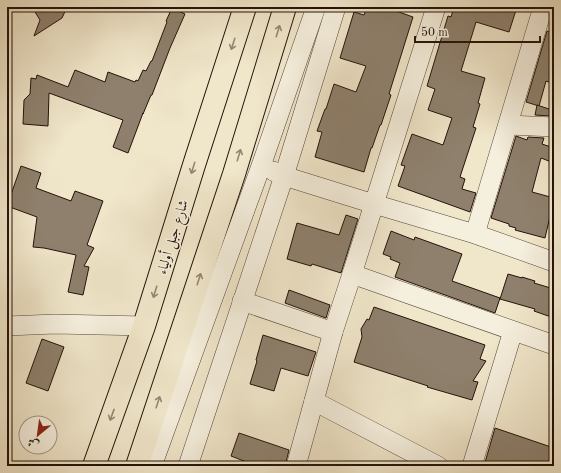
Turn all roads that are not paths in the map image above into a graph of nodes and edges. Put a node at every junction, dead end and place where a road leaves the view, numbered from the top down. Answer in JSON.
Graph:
{"nodes":[{"id":1,"x":245,"y":7,"type":"edge"},
{"id":2,"x":285,"y":7,"type":"edge"},
{"id":3,"x":316,"y":7,"type":"edge"},
{"id":4,"x":336,"y":7,"type":"edge"},
{"id":5,"x":436,"y":7,"type":"edge"},
{"id":6,"x":543,"y":7,"type":"edge"},
{"id":7,"x":508,"y":125,"type":"junction"},
{"id":8,"x":554,"y":127,"type":"edge"},
{"id":9,"x":261,"y":166,"type":"junction"},
{"id":10,"x":284,"y":176,"type":"junction"},
{"id":11,"x":374,"y":204,"type":"junction"},
{"id":12,"x":475,"y":234,"type":"junction"},
{"id":13,"x":554,"y":262,"type":"edge"},
{"id":14,"x":352,"y":274,"type":"junction"},
{"id":15,"x":242,"y":301,"type":"junction"},
{"id":16,"x":7,"y":326,"type":"edge"},
{"id":17,"x":144,"y":326,"type":"junction"},
{"id":18,"x":513,"y":330,"type":"junction"},
{"id":19,"x":333,"y":332,"type":"junction"},
{"id":20,"x":554,"y":345,"type":"edge"},
{"id":21,"x":314,"y":401,"type":"junction"},
{"id":22,"x":94,"y":466,"type":"edge"},
{"id":23,"x":137,"y":466,"type":"edge"},
{"id":24,"x":152,"y":466,"type":"edge"},
{"id":25,"x":188,"y":466,"type":"edge"},
{"id":26,"x":296,"y":466,"type":"edge"},
{"id":27,"x":438,"y":466,"type":"edge"},
{"id":28,"x":472,"y":466,"type":"edge"}],
"edges":[{"from":1,"to":17,"type":"main road","name":"شارع جبل أولياء","one_way":true},
{"from":23,"to":2,"type":"main road","one_way":true},
{"from":3,"to":9,"type":"street"},
{"from":4,"to":10,"type":"street"},
{"from":5,"to":11,"type":"street"},
{"from":6,"to":7,"type":"street"},
{"from":7,"to":8,"type":"street"},
{"from":7,"to":12,"type":"street"},
{"from":9,"to":10,"type":"street"},
{"from":9,"to":24,"type":"street"},
{"from":10,"to":11,"type":"street"},
{"from":10,"to":15,"type":"street"},
{"from":11,"to":12,"type":"street"},
{"from":11,"to":14,"type":"street"},
{"from":12,"to":13,"type":"street"},
{"from":14,"to":18,"type":"street"},
{"from":14,"to":19,"type":"street"},
{"from":15,"to":19,"type":"street"},
{"from":15,"to":25,"type":"street"},
{"from":16,"to":17,"type":"street"},
{"from":17,"to":22,"type":"main road","name":"شارع جبل أولياء","one_way":true},
{"from":18,"to":20,"type":"street"},
{"from":18,"to":28,"type":"street"},
{"from":19,"to":21,"type":"street"},
{"from":21,"to":26,"type":"street"},
{"from":21,"to":27,"type":"street"}]}
